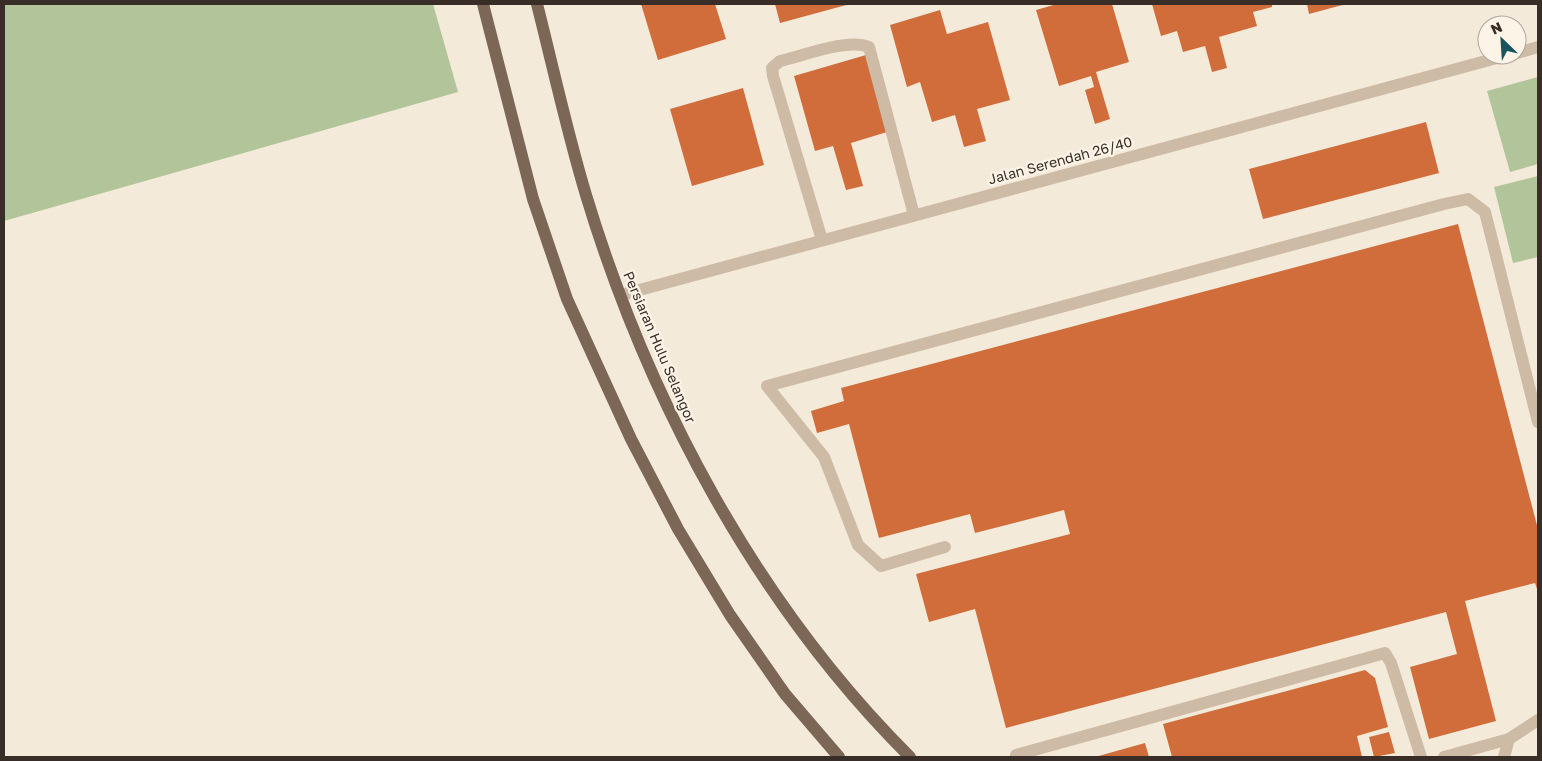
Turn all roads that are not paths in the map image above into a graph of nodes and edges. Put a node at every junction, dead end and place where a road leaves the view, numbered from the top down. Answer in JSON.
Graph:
{"nodes":[{"id":1,"x":483,"y":4,"type":"edge"},
{"id":2,"x":537,"y":4,"type":"edge"},
{"id":3,"x":1477,"y":63,"type":"edge"},
{"id":4,"x":914,"y":215,"type":"junction"},
{"id":5,"x":822,"y":240,"type":"junction"},
{"id":6,"x":621,"y":294,"type":"junction"},
{"id":7,"x":1536,"y":400,"type":"edge"},
{"id":8,"x":1538,"y":422,"type":"edge"},
{"id":9,"x":945,"y":546,"type":"dead end"},
{"id":10,"x":1538,"y":720,"type":"edge"},
{"id":11,"x":1509,"y":739,"type":"junction"},
{"id":12,"x":839,"y":757,"type":"edge"},
{"id":13,"x":910,"y":757,"type":"edge"},
{"id":14,"x":1018,"y":757,"type":"edge"},
{"id":15,"x":1421,"y":757,"type":"edge"},
{"id":16,"x":1444,"y":757,"type":"edge"},
{"id":17,"x":1504,"y":757,"type":"edge"}],
"edges":[{"from":1,"to":12,"type":"main road"},
{"from":2,"to":6,"type":"main road","name":"Persiaran Hulu Selangor"},
{"from":3,"to":4,"type":"street","name":"Jalan Serendah 26/40"},
{"from":4,"to":5,"type":"street","name":"Jalan Serendah 26/40"},
{"from":4,"to":5,"type":"street"},
{"from":5,"to":6,"type":"street","name":"Jalan Serendah 26/40"},
{"from":6,"to":13,"type":"main road","name":"Persiaran Hulu Selangor"},
{"from":7,"to":8,"type":"street"},
{"from":7,"to":9,"type":"street"},
{"from":10,"to":11,"type":"street"},
{"from":11,"to":16,"type":"street"},
{"from":11,"to":17,"type":"street"},
{"from":14,"to":15,"type":"street"}]}
